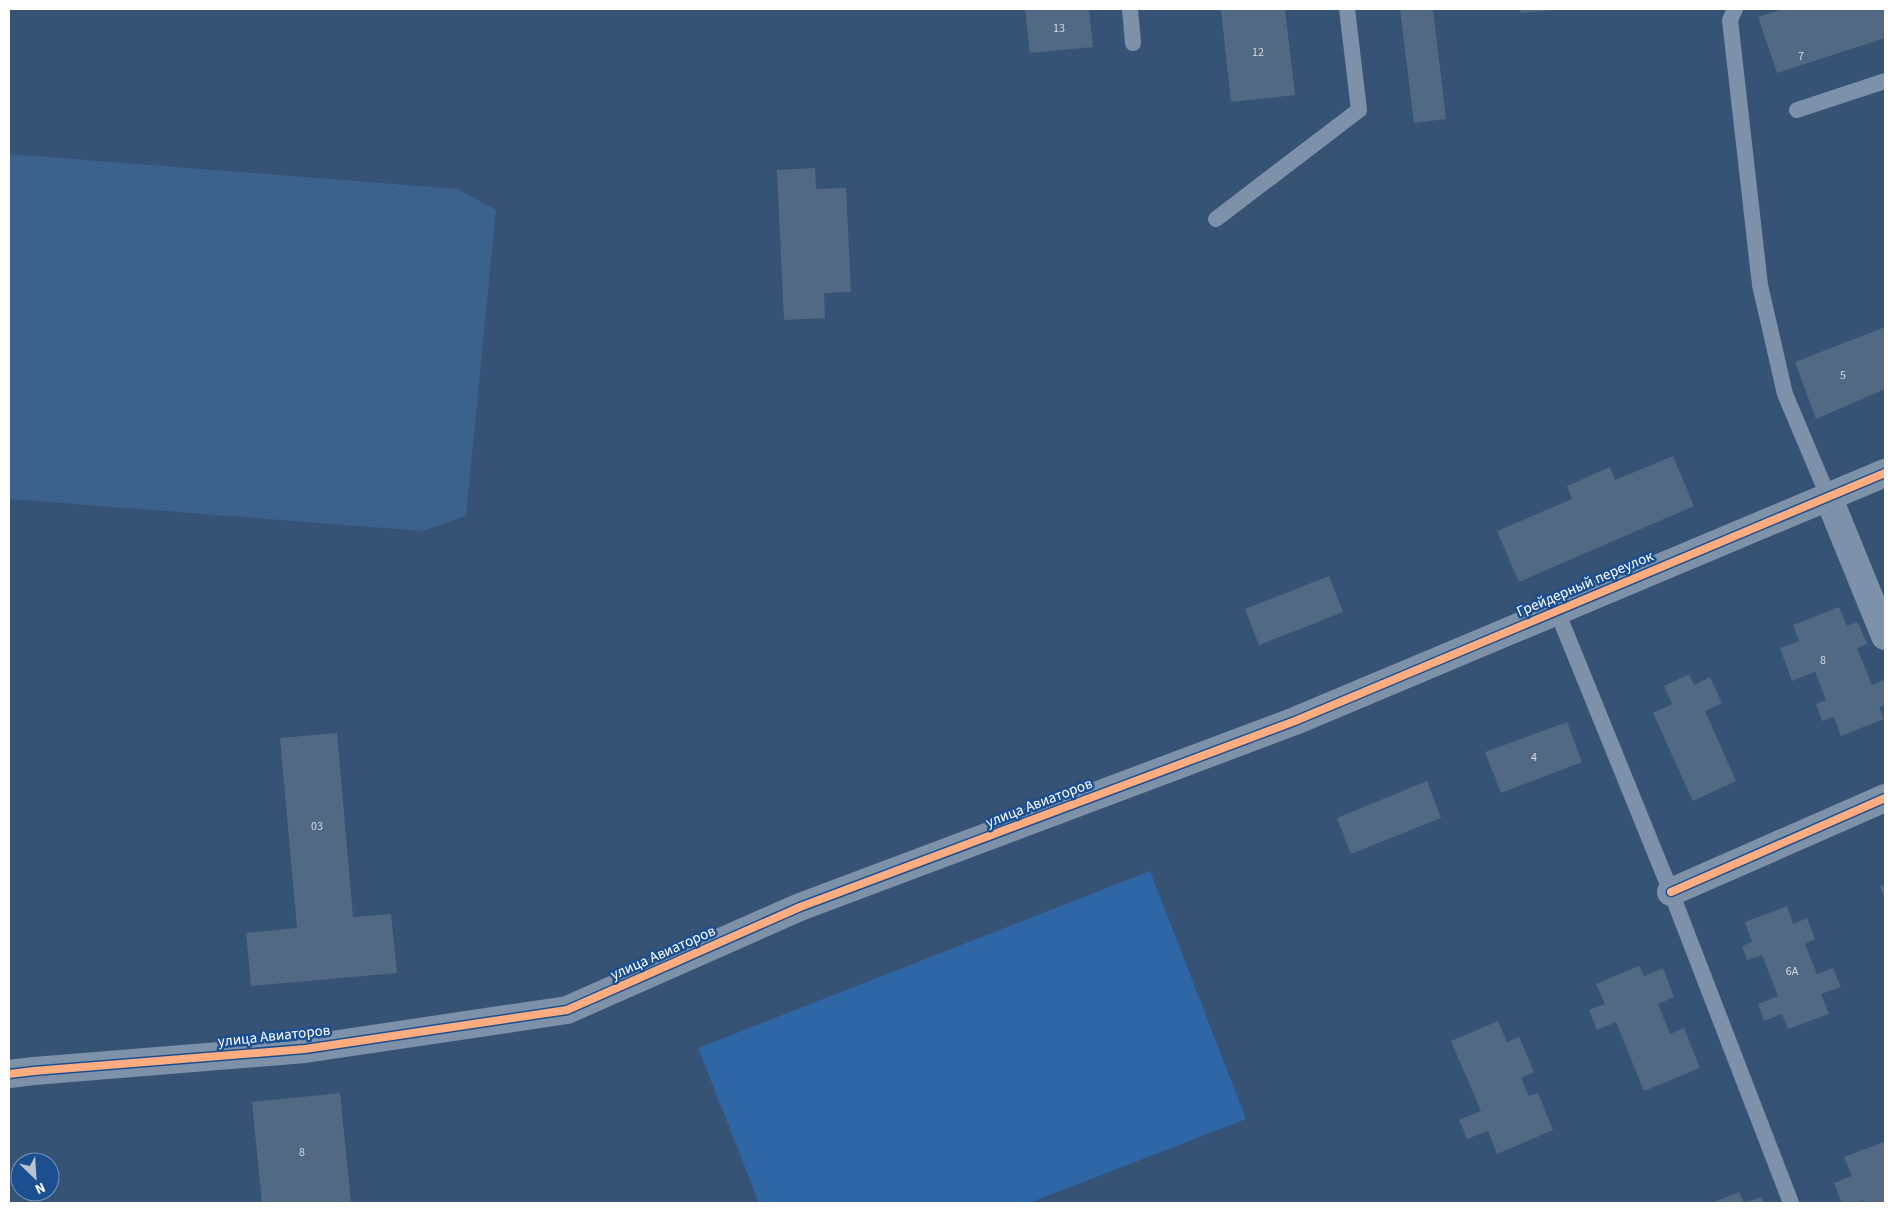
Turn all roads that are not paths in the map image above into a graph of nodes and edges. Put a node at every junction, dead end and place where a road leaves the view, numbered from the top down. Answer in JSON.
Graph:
{"nodes":[{"id":1,"x":1130,"y":9,"type":"edge"},
{"id":2,"x":1347,"y":9,"type":"edge"},
{"id":3,"x":1735,"y":9,"type":"edge"},
{"id":4,"x":1133,"y":44,"type":"dead end"},
{"id":5,"x":1885,"y":81,"type":"edge"},
{"id":6,"x":1797,"y":110,"type":"dead end"},
{"id":7,"x":1216,"y":219,"type":"dead end"},
{"id":8,"x":1885,"y":473,"type":"edge"},
{"id":9,"x":1828,"y":496,"type":"junction"},
{"id":10,"x":1557,"y":611,"type":"junction"},
{"id":11,"x":1885,"y":636,"type":"edge"},
{"id":12,"x":1295,"y":721,"type":"joint"},
{"id":13,"x":1885,"y":798,"type":"edge"},
{"id":14,"x":1671,"y":892,"type":"junction"},
{"id":15,"x":9,"y":1074,"type":"edge"},
{"id":16,"x":1791,"y":1203,"type":"edge"}],
"edges":[{"from":1,"to":4,"type":"lane"},
{"from":2,"to":7,"type":"lane"},
{"from":3,"to":9,"type":"lane"},
{"from":5,"to":6,"type":"lane"},
{"from":8,"to":9,"type":"street","name":"Грейдерный переулок"},
{"from":9,"to":10,"type":"street","name":"Грейдерный переулок"},
{"from":9,"to":11,"type":"street"},
{"from":10,"to":12,"type":"street","name":"Грейдерный переулок"},
{"from":10,"to":14,"type":"lane"},
{"from":12,"to":15,"type":"street","name":"улица Авиаторов"},
{"from":13,"to":14,"type":"street"},
{"from":14,"to":16,"type":"lane"}]}
